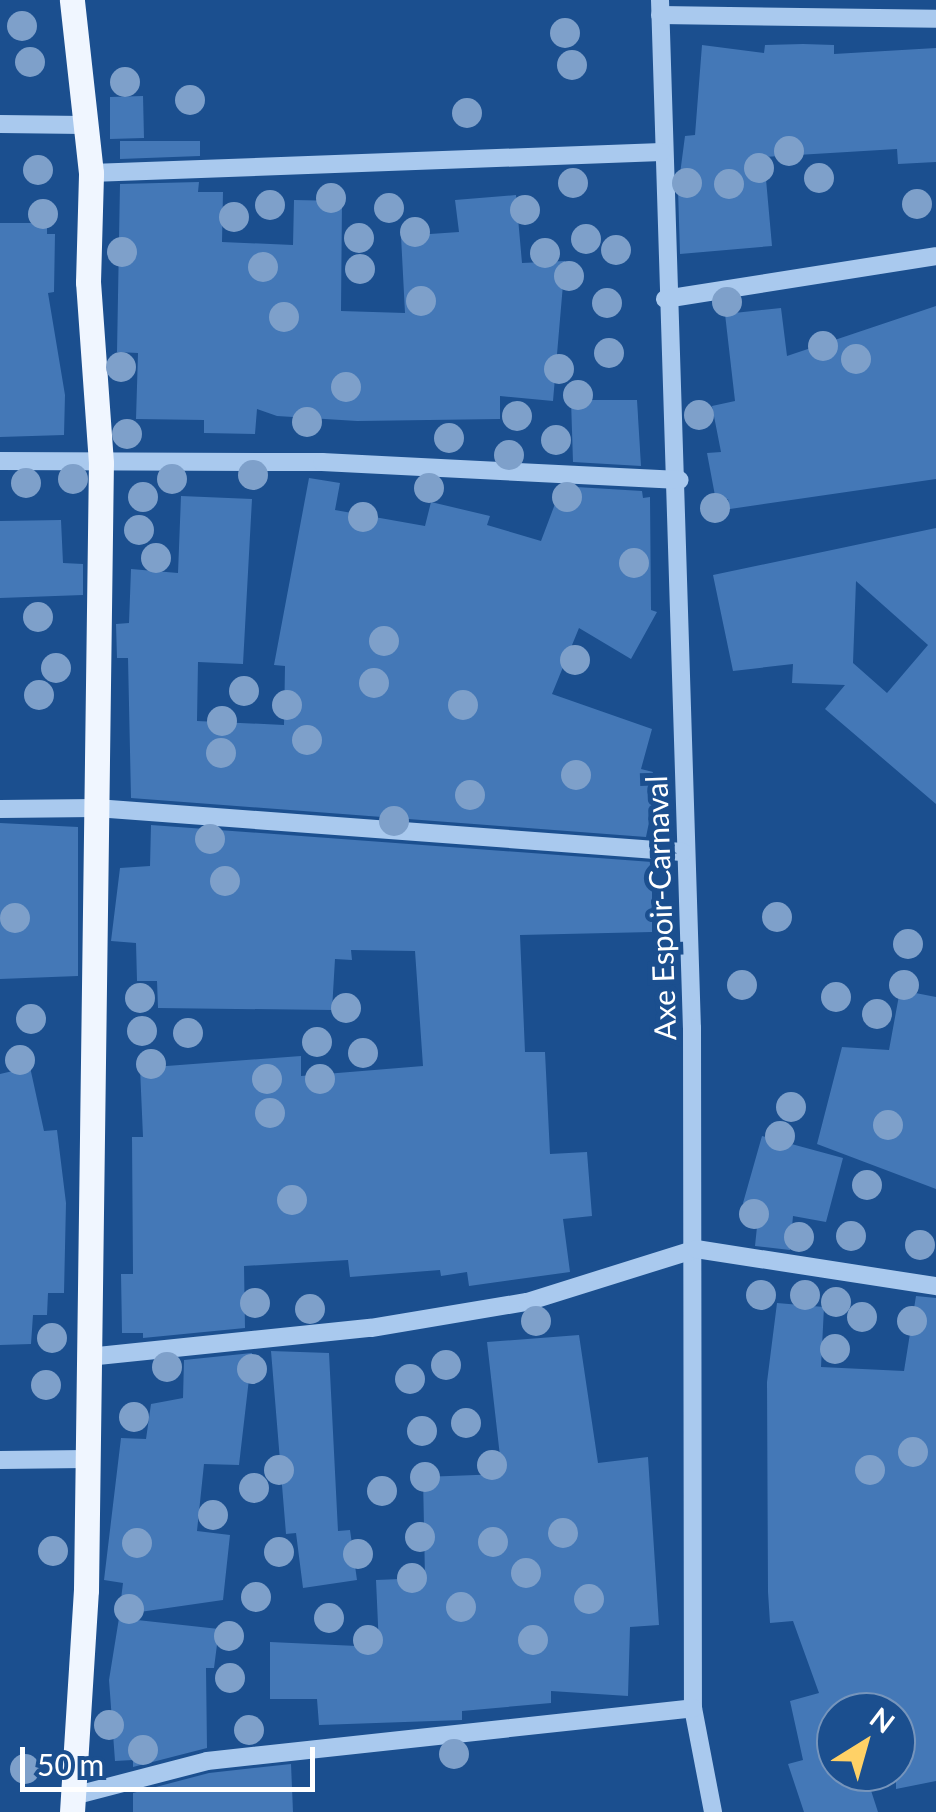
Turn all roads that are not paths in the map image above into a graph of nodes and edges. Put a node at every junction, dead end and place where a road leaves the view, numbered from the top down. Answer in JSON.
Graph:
{"nodes":[{"id":1,"x":72,"y":0,"type":"edge"},
{"id":2,"x":660,"y":7,"type":"edge"},
{"id":3,"x":936,"y":20,"type":"edge"},
{"id":4,"x":0,"y":124,"type":"edge"},
{"id":5,"x":84,"y":124,"type":"junction"},
{"id":6,"x":662,"y":152,"type":"junction"},
{"id":7,"x":90,"y":172,"type":"junction"},
{"id":8,"x":936,"y":256,"type":"edge"},
{"id":9,"x":665,"y":299,"type":"junction"},
{"id":10,"x":0,"y":461,"type":"edge"},
{"id":11,"x":101,"y":463,"type":"junction"},
{"id":12,"x":680,"y":480,"type":"junction"},
{"id":13,"x":96,"y":808,"type":"junction"},
{"id":14,"x":0,"y":809,"type":"edge"},
{"id":15,"x":682,"y":852,"type":"junction"},
{"id":16,"x":696,"y":1248,"type":"junction"},
{"id":17,"x":936,"y":1286,"type":"edge"},
{"id":18,"x":88,"y":1357,"type":"junction"},
{"id":19,"x":86,"y":1459,"type":"junction"},
{"id":20,"x":0,"y":1460,"type":"edge"},
{"id":21,"x":693,"y":1708,"type":"junction"},
{"id":22,"x":72,"y":1804,"type":"edge"},
{"id":23,"x":713,"y":1812,"type":"edge"}],
"edges":[{"from":1,"to":5,"type":"main road"},
{"from":2,"to":3,"type":"street"},
{"from":2,"to":6,"type":"street","name":"Axe Espoir-Carnaval"},
{"from":4,"to":5,"type":"street"},
{"from":5,"to":7,"type":"main road"},
{"from":6,"to":7,"type":"street"},
{"from":6,"to":9,"type":"street","name":"Axe Espoir-Carnaval"},
{"from":7,"to":11,"type":"main road"},
{"from":8,"to":9,"type":"street"},
{"from":9,"to":12,"type":"street","name":"Axe Espoir-Carnaval"},
{"from":10,"to":11,"type":"street"},
{"from":11,"to":12,"type":"street"},
{"from":11,"to":13,"type":"main road"},
{"from":12,"to":15,"type":"street","name":"Axe Espoir-Carnaval"},
{"from":13,"to":14,"type":"street"},
{"from":13,"to":15,"type":"street"},
{"from":13,"to":18,"type":"main road"},
{"from":15,"to":16,"type":"street","name":"Axe Espoir-Carnaval"},
{"from":16,"to":17,"type":"street"},
{"from":16,"to":18,"type":"street"},
{"from":16,"to":21,"type":"street","name":"Axe Espoir-Carnaval"},
{"from":18,"to":19,"type":"main road"},
{"from":19,"to":20,"type":"street"},
{"from":19,"to":22,"type":"main road"},
{"from":21,"to":22,"type":"street"},
{"from":21,"to":23,"type":"street","name":"Axe Espoir-Carnaval"}]}
